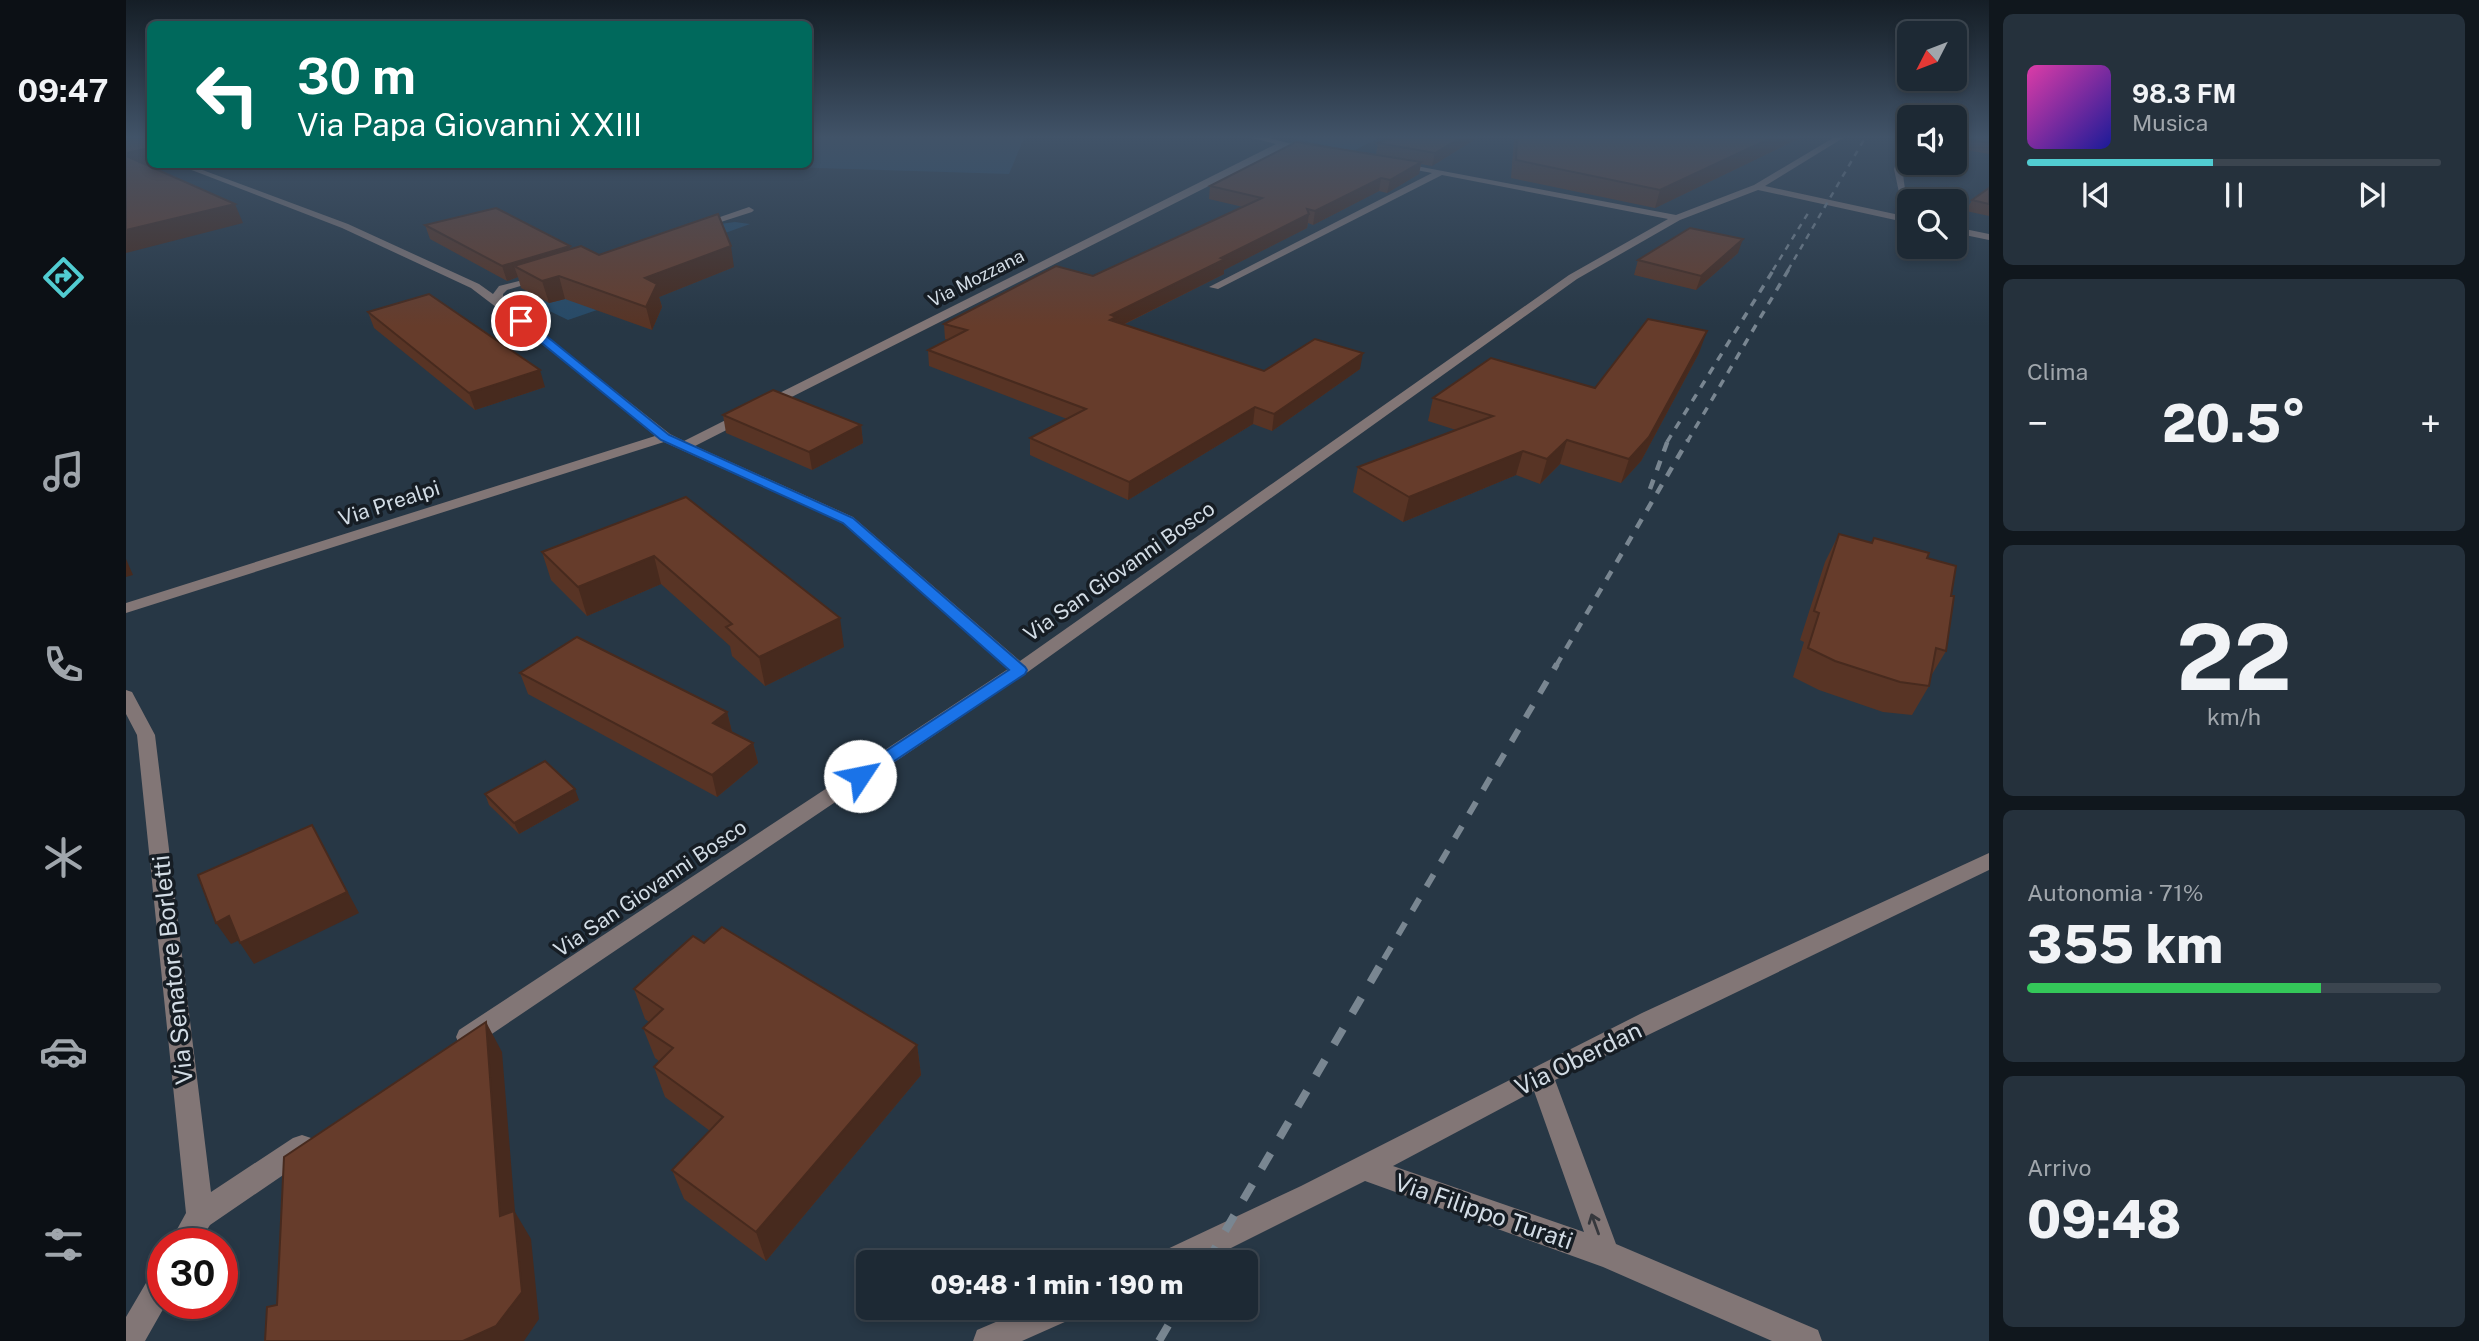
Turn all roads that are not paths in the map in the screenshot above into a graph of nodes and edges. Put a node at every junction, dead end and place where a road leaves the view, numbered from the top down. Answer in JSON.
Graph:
{"nodes":[{"id":1,"x":279,"y":201,"type":"edge"},
{"id":2,"x":1172,"y":201,"type":"edge"},
{"id":3,"x":1385,"y":201,"type":"edge"},
{"id":4,"x":1588,"y":201,"type":"edge"},
{"id":5,"x":1723,"y":201,"type":"edge"},
{"id":6,"x":1822,"y":201,"type":"edge"},
{"id":7,"x":749,"y":209,"type":"dead end"},
{"id":8,"x":1897,"y":216,"type":"edge"},
{"id":9,"x":1677,"y":218,"type":"junction"},
{"id":10,"x":689,"y":230,"type":"edge"},
{"id":11,"x":1967,"y":232,"type":"edge"},
{"id":12,"x":1989,"y":237,"type":"edge"},
{"id":13,"x":553,"y":273,"type":"edge"},
{"id":14,"x":1214,"y":287,"type":"edge"},
{"id":15,"x":499,"y":304,"type":"junction"},
{"id":16,"x":665,"y":437,"type":"junction"},
{"id":17,"x":684,"y":446,"type":"junction"},
{"id":18,"x":126,"y":608,"type":"edge"},
{"id":19,"x":1019,"y":670,"type":"junction"},
{"id":20,"x":126,"y":695,"type":"edge"},
{"id":21,"x":1989,"y":861,"type":"edge"},
{"id":22,"x":454,"y":1046,"type":"edge"},
{"id":23,"x":1541,"y":1074,"type":"junction"},
{"id":24,"x":315,"y":1138,"type":"edge"},
{"id":25,"x":1363,"y":1168,"type":"junction"},
{"id":26,"x":200,"y":1215,"type":"junction"},
{"id":27,"x":192,"y":1228,"type":"edge"},
{"id":28,"x":1198,"y":1250,"type":"edge"},
{"id":29,"x":1606,"y":1254,"type":"junction"},
{"id":30,"x":147,"y":1309,"type":"edge"},
{"id":31,"x":1036,"y":1320,"type":"edge"},
{"id":32,"x":129,"y":1341,"type":"edge"},
{"id":33,"x":988,"y":1341,"type":"edge"},
{"id":34,"x":1807,"y":1341,"type":"edge"}],
"edges":[{"from":1,"to":15,"type":"street"},
{"from":2,"to":17,"type":"street","name":"Via Mozzana"},
{"from":3,"to":14,"type":"street"},
{"from":4,"to":9,"type":"street"},
{"from":5,"to":9,"type":"street","name":"Via San Giovanni Bosco"},
{"from":6,"to":8,"type":"street"},
{"from":7,"to":10,"type":"street"},
{"from":9,"to":19,"type":"street","name":"Via San Giovanni Bosco"},
{"from":11,"to":12,"type":"street"},
{"from":13,"to":15,"type":"street"},
{"from":15,"to":16,"type":"street"},
{"from":16,"to":17,"type":"street"},
{"from":16,"to":18,"type":"street","name":"Via Prealpi"},
{"from":17,"to":19,"type":"street"},
{"from":19,"to":22,"type":"street","name":"Via San Giovanni Bosco"},
{"from":20,"to":26,"type":"street","name":"Via Senatore Borletti"},
{"from":21,"to":23,"type":"street","name":"Via Oberdan"},
{"from":23,"to":25,"type":"street","name":"Via Oberdan"},
{"from":29,"to":23,"type":"street","name":"Via Filippo Turati","one_way":true},
{"from":24,"to":26,"type":"street"},
{"from":25,"to":28,"type":"street","name":"Via Oberdan"},
{"from":25,"to":29,"type":"street","name":"Via Filippo Turati"},
{"from":26,"to":27,"type":"street"},
{"from":29,"to":34,"type":"street","name":"Via Filippo Turati"},
{"from":30,"to":32,"type":"street"},
{"from":31,"to":33,"type":"street"}]}
